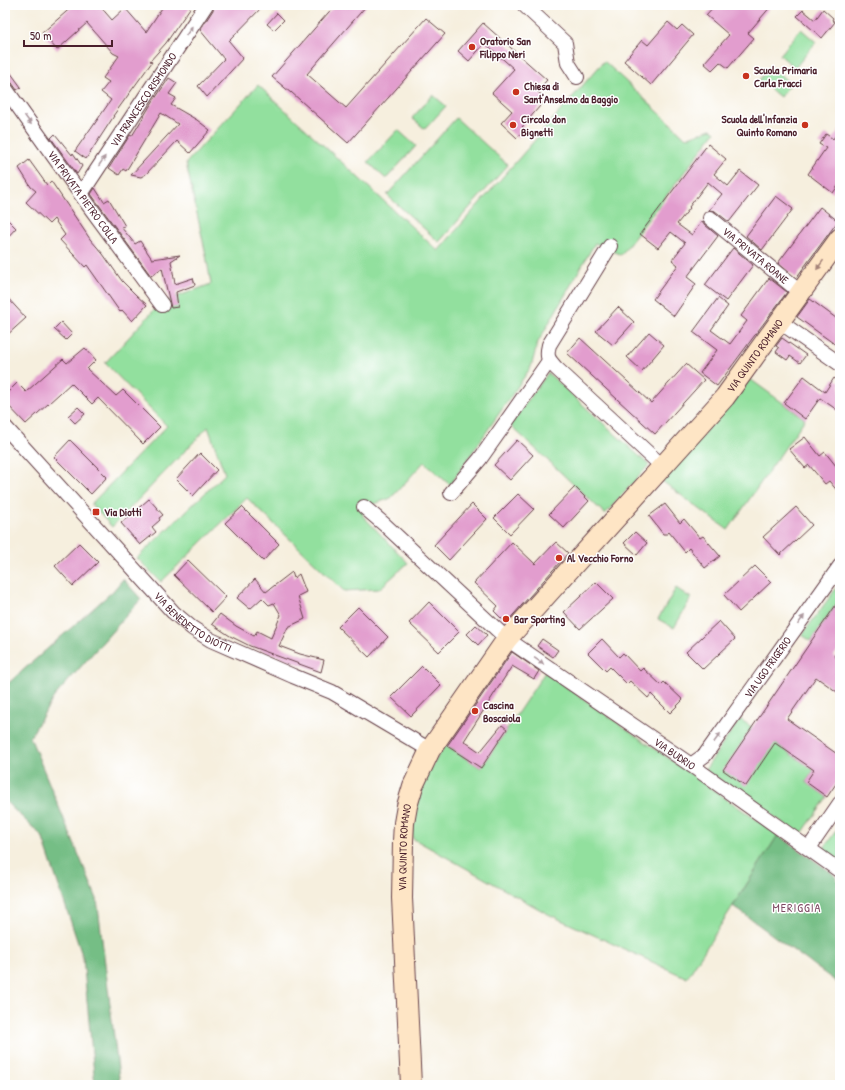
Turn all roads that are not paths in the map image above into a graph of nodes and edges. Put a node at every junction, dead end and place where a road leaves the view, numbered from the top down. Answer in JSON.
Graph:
{"nodes":[{"id":1,"x":206,"y":5,"type":"edge"},
{"id":2,"x":524,"y":5,"type":"edge"},
{"id":3,"x":577,"y":77,"type":"dead end"},
{"id":4,"x":5,"y":88,"type":"edge"},
{"id":5,"x":81,"y":194,"type":"junction"},
{"id":6,"x":710,"y":218,"type":"dead end"},
{"id":7,"x":840,"y":238,"type":"edge"},
{"id":8,"x":610,"y":246,"type":"dead end"},
{"id":9,"x":801,"y":293,"type":"junction"},
{"id":10,"x":162,"y":305,"type":"dead end"},
{"id":11,"x":780,"y":322,"type":"junction"},
{"id":12,"x":549,"y":361,"type":"junction"},
{"id":13,"x":840,"y":364,"type":"edge"},
{"id":14,"x":5,"y":427,"type":"edge"},
{"id":15,"x":662,"y":466,"type":"junction"},
{"id":16,"x":451,"y":493,"type":"dead end"},
{"id":17,"x":364,"y":507,"type":"dead end"},
{"id":18,"x":840,"y":566,"type":"edge"},
{"id":19,"x":507,"y":639,"type":"junction"},
{"id":20,"x":430,"y":750,"type":"junction"},
{"id":21,"x":691,"y":765,"type":"junction"},
{"id":22,"x":840,"y":804,"type":"edge"},
{"id":23,"x":810,"y":848,"type":"junction"},
{"id":24,"x":840,"y":870,"type":"edge"},
{"id":25,"x":411,"y":1085,"type":"edge"}],
"edges":[{"from":5,"to":1,"type":"street","name":"VIA FRANCESCO RISMONDO","one_way":true},
{"from":2,"to":3,"type":"street"},
{"from":4,"to":5,"type":"street","name":"VIA PRIVATA PIETRO COLLA","one_way":true},
{"from":5,"to":10,"type":"street","name":"VIA PRIVATA PIETRO COLLA"},
{"from":6,"to":9,"type":"street","name":"VIA PRIVATA ROANE"},
{"from":7,"to":9,"type":"street","name":"VIA QUINTO ROMANO","one_way":true},
{"from":8,"to":12,"type":"street"},
{"from":9,"to":11,"type":"street","name":"VIA QUINTO ROMANO"},
{"from":11,"to":13,"type":"street"},
{"from":11,"to":15,"type":"street","name":"VIA QUINTO ROMANO"},
{"from":12,"to":15,"type":"street"},
{"from":12,"to":16,"type":"street"},
{"from":14,"to":20,"type":"street","name":"VIA BENEDETTO DIOTTI"},
{"from":15,"to":19,"type":"street","name":"VIA QUINTO ROMANO"},
{"from":17,"to":19,"type":"street"},
{"from":21,"to":18,"type":"street","name":"VIA UGO FRIGERIO","one_way":true},
{"from":19,"to":20,"type":"street","name":"VIA QUINTO ROMANO"},
{"from":19,"to":21,"type":"street","name":"VIA BUDRIO","one_way":true},
{"from":20,"to":25,"type":"street","name":"VIA QUINTO ROMANO"},
{"from":21,"to":23,"type":"street","name":"VIA BUDRIO"},
{"from":22,"to":23,"type":"street"},
{"from":23,"to":24,"type":"street","name":"VIA BUDRIO"}]}
